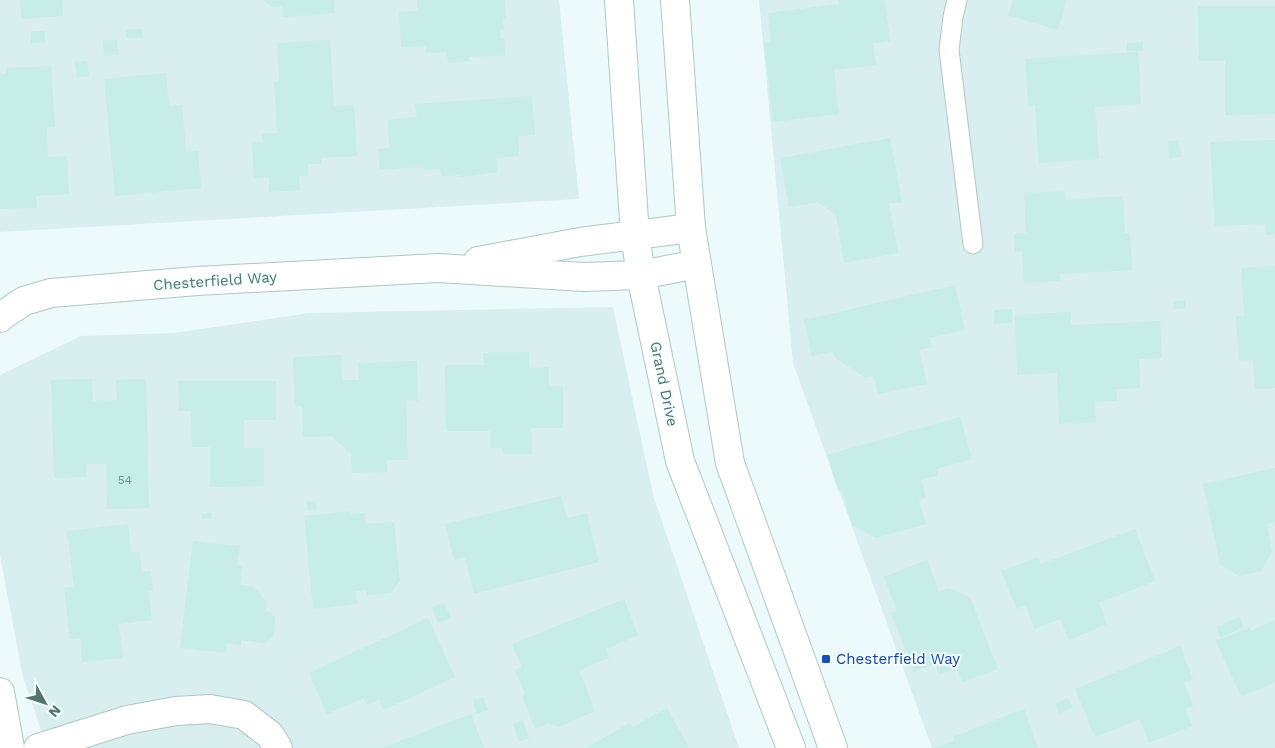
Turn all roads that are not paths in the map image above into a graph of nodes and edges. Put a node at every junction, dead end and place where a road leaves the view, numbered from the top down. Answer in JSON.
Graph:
{"nodes":[{"id":1,"x":619,"y":0,"type":"edge"},
{"id":2,"x":675,"y":0,"type":"edge"},
{"id":3,"x":957,"y":0,"type":"edge"},
{"id":4,"x":691,"y":228,"type":"junction"},
{"id":5,"x":636,"y":234,"type":"junction"},
{"id":6,"x":973,"y":244,"type":"dead end"},
{"id":7,"x":697,"y":264,"type":"junction"},
{"id":8,"x":438,"y":268,"type":"junction"},
{"id":9,"x":641,"y":275,"type":"junction"},
{"id":10,"x":0,"y":318,"type":"edge"},
{"id":11,"x":0,"y":692,"type":"edge"},
{"id":12,"x":10,"y":748,"type":"edge"},
{"id":13,"x":38,"y":748,"type":"edge"},
{"id":14,"x":278,"y":748,"type":"edge"},
{"id":15,"x":791,"y":748,"type":"edge"},
{"id":16,"x":833,"y":748,"type":"edge"}],
"edges":[{"from":1,"to":5,"type":"main road","name":"Grand Drive"},
{"from":2,"to":4,"type":"main road"},
{"from":3,"to":6,"type":"lane"},
{"from":4,"to":5,"type":"main road","name":"Chesterfield Way"},
{"from":4,"to":7,"type":"main road"},
{"from":5,"to":8,"type":"main road","name":"Chesterfield Way"},
{"from":5,"to":9,"type":"main road","name":"Grand Drive"},
{"from":7,"to":9,"type":"main road","name":"Chesterfield Way"},
{"from":7,"to":16,"type":"main road"},
{"from":8,"to":9,"type":"main road","name":"Chesterfield Way"},
{"from":8,"to":10,"type":"main road","name":"Chesterfield Way"},
{"from":9,"to":15,"type":"main road","name":"Grand Drive"},
{"from":11,"to":12,"type":"main road"},
{"from":13,"to":14,"type":"main road"}]}
